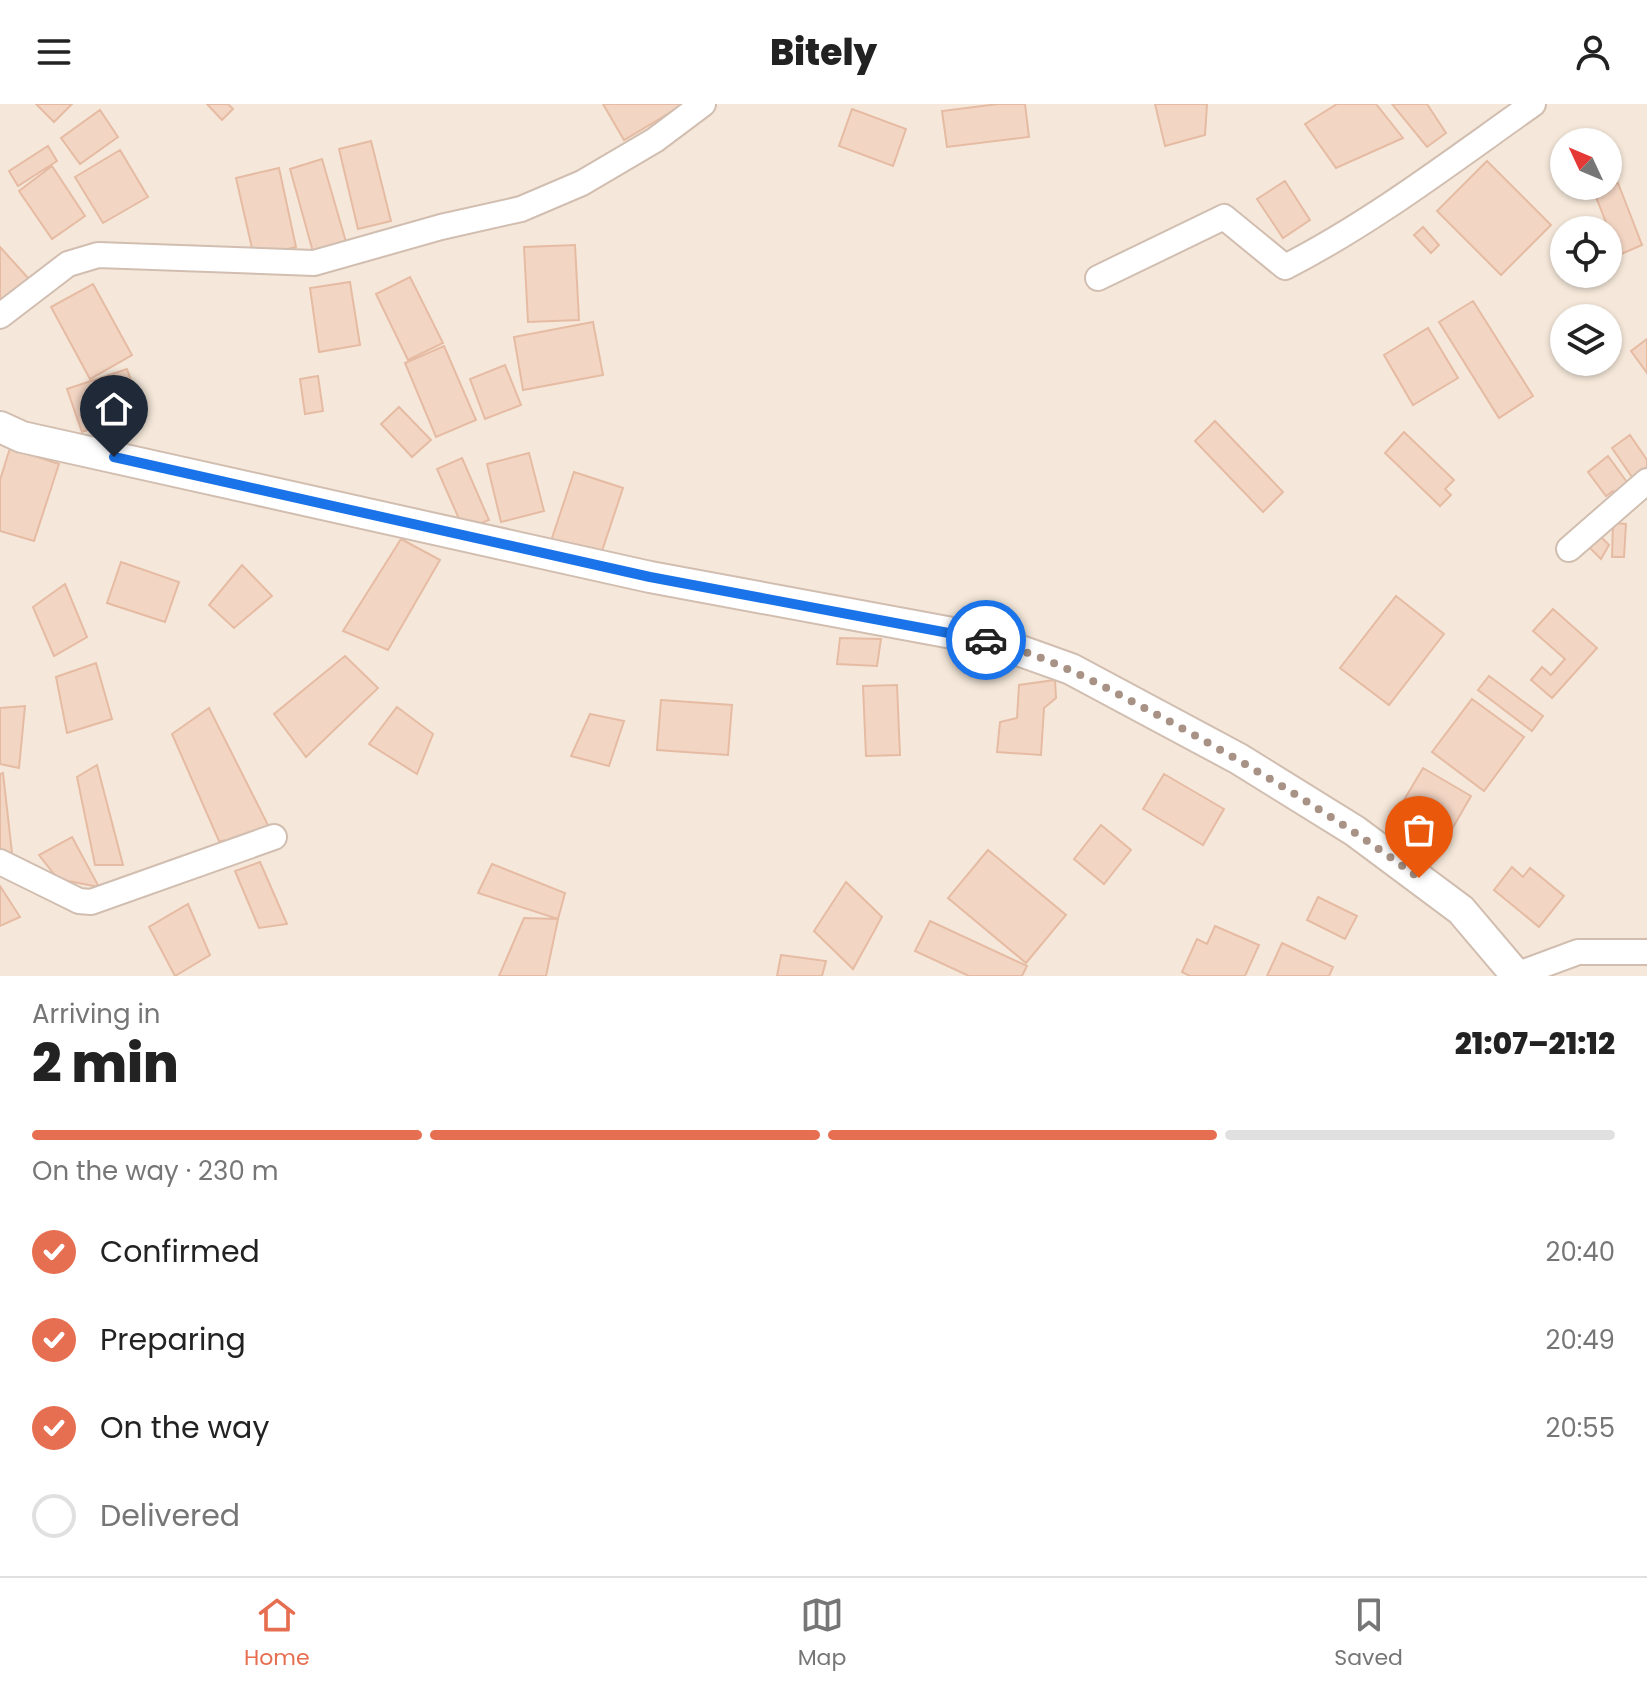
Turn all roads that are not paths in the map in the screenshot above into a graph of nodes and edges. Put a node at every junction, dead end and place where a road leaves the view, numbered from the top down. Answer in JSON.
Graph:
{"nodes":[{"id":1,"x":703,"y":104,"type":"edge"},
{"id":2,"x":1533,"y":104,"type":"edge"},
{"id":3,"x":1098,"y":278,"type":"dead end"},
{"id":4,"x":0,"y":316,"type":"edge"},
{"id":5,"x":0,"y":427,"type":"edge"},
{"id":6,"x":1647,"y":481,"type":"edge"},
{"id":7,"x":1569,"y":549,"type":"dead end"},
{"id":8,"x":274,"y":837,"type":"dead end"},
{"id":9,"x":0,"y":862,"type":"edge"},
{"id":10,"x":1647,"y":952,"type":"edge"},
{"id":11,"x":1516,"y":975,"type":"edge"}],
"edges":[{"from":1,"to":4,"type":"street"},
{"from":2,"to":3,"type":"street"},
{"from":5,"to":11,"type":"street"},
{"from":6,"to":7,"type":"street"},
{"from":8,"to":9,"type":"street"},
{"from":10,"to":11,"type":"street"}]}
